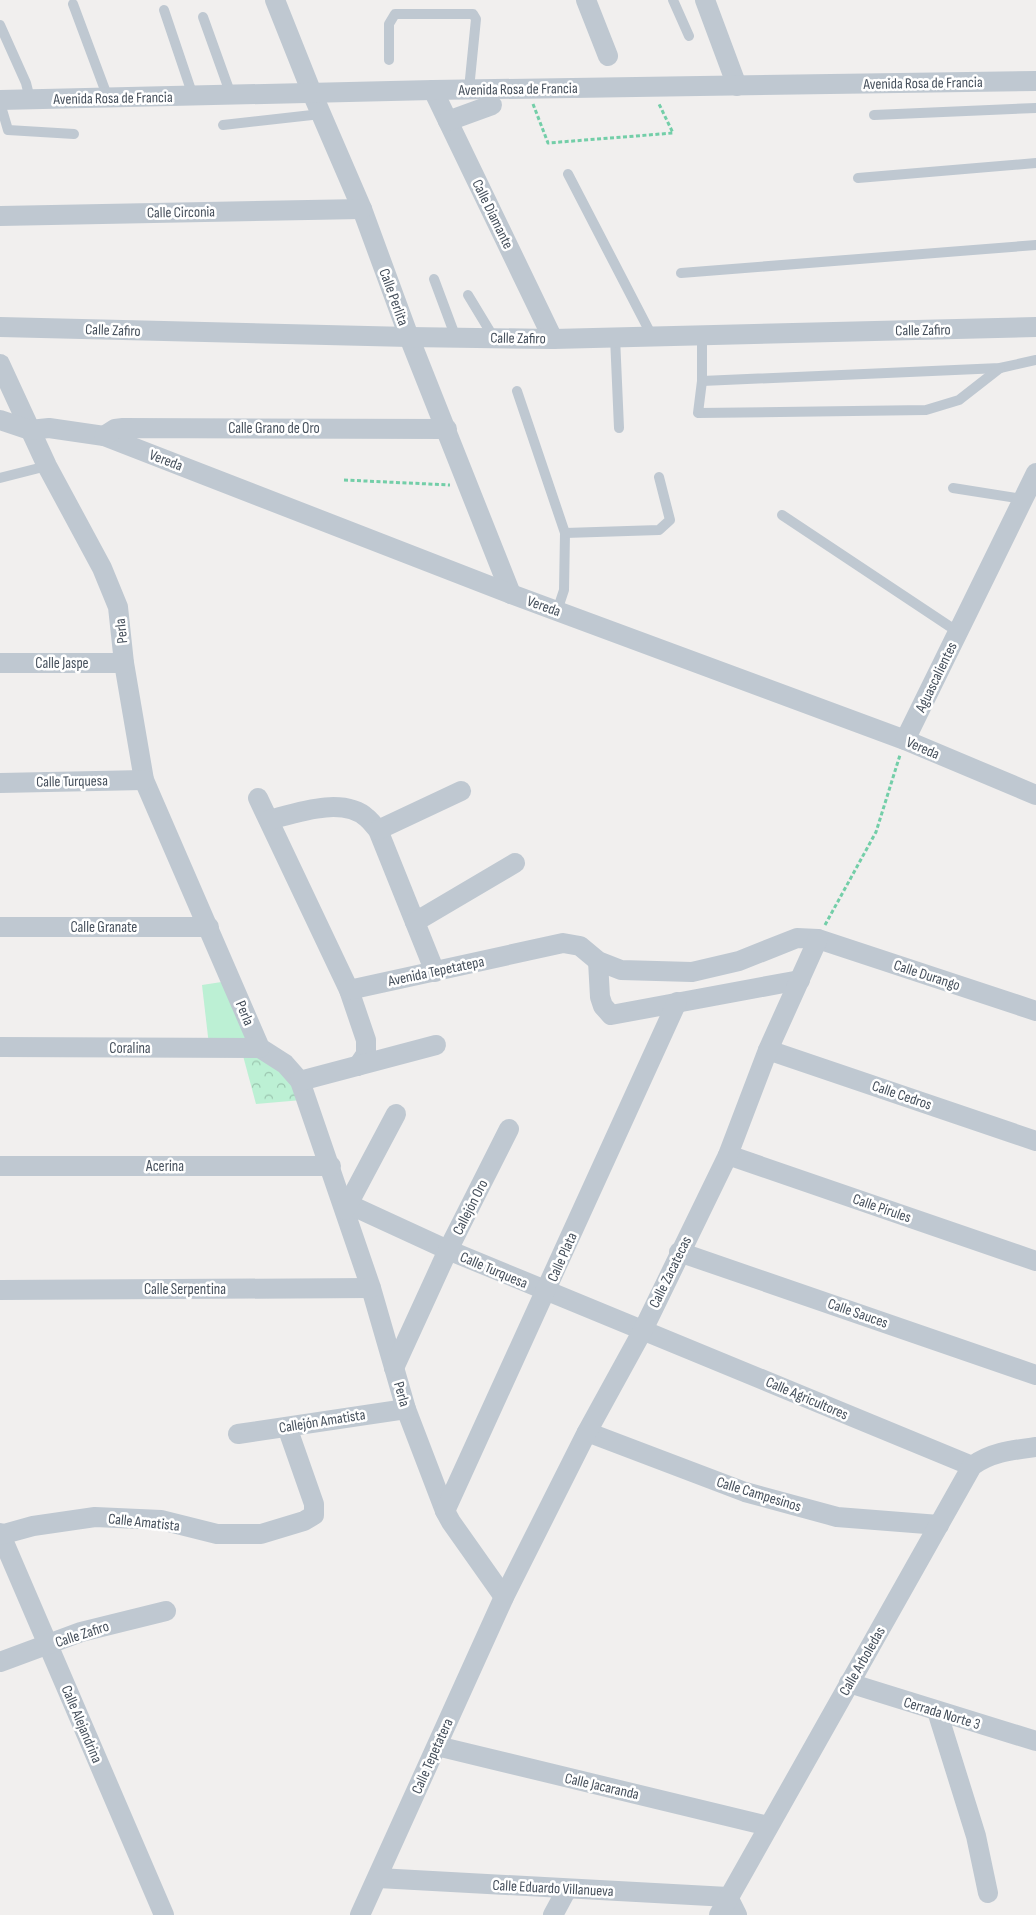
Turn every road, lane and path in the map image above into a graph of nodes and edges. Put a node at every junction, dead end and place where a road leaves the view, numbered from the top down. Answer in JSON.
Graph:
{"nodes":[{"id":1,"x":276,"y":0,"type":"edge"},
{"id":2,"x":586,"y":0,"type":"edge"},
{"id":3,"x":673,"y":0,"type":"edge"},
{"id":4,"x":710,"y":0,"type":"edge"},
{"id":5,"x":73,"y":4,"type":"dead end"},
{"id":6,"x":164,"y":10,"type":"dead end"},
{"id":7,"x":203,"y":17,"type":"dead end"},
{"id":8,"x":0,"y":25,"type":"edge"},
{"id":9,"x":689,"y":36,"type":"dead end"},
{"id":10,"x":608,"y":56,"type":"dead end"},
{"id":11,"x":389,"y":60,"type":"dead end"},
{"id":12,"x":1036,"y":81,"type":"edge"},
{"id":13,"x":737,"y":86,"type":"junction"},
{"id":14,"x":652,"y":87,"type":"junction"},
{"id":15,"x":529,"y":89,"type":"junction"},
{"id":16,"x":433,"y":90,"type":"junction"},
{"id":17,"x":469,"y":90,"type":"junction"},
{"id":18,"x":312,"y":94,"type":"junction"},
{"id":19,"x":231,"y":95,"type":"junction"},
{"id":20,"x":193,"y":96,"type":"junction"},
{"id":21,"x":108,"y":98,"type":"junction"},
{"id":22,"x":30,"y":99,"type":"junction"},
{"id":23,"x":0,"y":101,"type":"edge"},
{"id":24,"x":492,"y":105,"type":"dead end"},
{"id":25,"x":1036,"y":108,"type":"edge"},
{"id":26,"x":321,"y":114,"type":"junction"},
{"id":27,"x":874,"y":115,"type":"dead end"},
{"id":28,"x":448,"y":121,"type":"junction"},
{"id":29,"x":223,"y":125,"type":"dead end"},
{"id":30,"x":74,"y":134,"type":"dead end"},
{"id":31,"x":1036,"y":163,"type":"edge"},
{"id":32,"x":568,"y":174,"type":"dead end"},
{"id":33,"x":858,"y":178,"type":"dead end"},
{"id":34,"x":362,"y":209,"type":"junction"},
{"id":35,"x":0,"y":216,"type":"edge"},
{"id":36,"x":1036,"y":245,"type":"edge"},
{"id":37,"x":681,"y":273,"type":"dead end"},
{"id":38,"x":434,"y":279,"type":"dead end"},
{"id":39,"x":468,"y":295,"type":"dead end"},
{"id":40,"x":0,"y":327,"type":"edge"},
{"id":41,"x":1036,"y":327,"type":"edge"},
{"id":42,"x":702,"y":335,"type":"junction"},
{"id":43,"x":652,"y":336,"type":"junction"},
{"id":44,"x":409,"y":337,"type":"junction"},
{"id":45,"x":456,"y":338,"type":"junction"},
{"id":46,"x":494,"y":338,"type":"junction"},
{"id":47,"x":615,"y":338,"type":"junction"},
{"id":48,"x":553,"y":339,"type":"junction"},
{"id":49,"x":1036,"y":360,"type":"edge"},
{"id":50,"x":0,"y":364,"type":"edge"},
{"id":51,"x":1000,"y":368,"type":"junction"},
{"id":52,"x":702,"y":381,"type":"junction"},
{"id":53,"x":517,"y":392,"type":"dead end"},
{"id":54,"x":0,"y":401,"type":"edge"},
{"id":55,"x":21,"y":410,"type":"junction"},
{"id":56,"x":0,"y":420,"type":"edge"},
{"id":57,"x":619,"y":428,"type":"dead end"},
{"id":58,"x":40,"y":429,"type":"junction"},
{"id":59,"x":446,"y":429,"type":"junction"},
{"id":60,"x":104,"y":436,"type":"junction"},
{"id":61,"x":47,"y":466,"type":"junction"},
{"id":62,"x":1036,"y":473,"type":"edge"},
{"id":63,"x":659,"y":476,"type":"dead end"},
{"id":64,"x":0,"y":478,"type":"edge"},
{"id":65,"x":344,"y":480,"type":"dead end"},
{"id":66,"x":468,"y":482,"type":"junction"},
{"id":67,"x":953,"y":488,"type":"dead end"},
{"id":68,"x":1023,"y":500,"type":"junction"},
{"id":69,"x":782,"y":515,"type":"dead end"},
{"id":70,"x":565,"y":533,"type":"junction"},
{"id":71,"x":511,"y":594,"type":"junction"},
{"id":72,"x":557,"y":611,"type":"junction"},
{"id":73,"x":959,"y":630,"type":"junction"},
{"id":74,"x":0,"y":663,"type":"edge"},
{"id":75,"x":124,"y":663,"type":"junction"},
{"id":76,"x":905,"y":740,"type":"junction"},
{"id":77,"x":144,"y":780,"type":"junction"},
{"id":78,"x":0,"y":783,"type":"edge"},
{"id":79,"x":461,"y":791,"type":"dead end"},
{"id":80,"x":1036,"y":795,"type":"edge"},
{"id":81,"x":258,"y":798,"type":"dead end"},
{"id":82,"x":268,"y":820,"type":"junction"},
{"id":83,"x":378,"y":830,"type":"junction"},
{"id":84,"x":515,"y":863,"type":"dead end"},
{"id":85,"x":415,"y":922,"type":"junction"},
{"id":86,"x":0,"y":927,"type":"edge"},
{"id":87,"x":209,"y":927,"type":"junction"},
{"id":88,"x":818,"y":939,"type":"junction"},
{"id":89,"x":598,"y":961,"type":"junction"},
{"id":90,"x":435,"y":972,"type":"junction"},
{"id":91,"x":800,"y":980,"type":"junction"},
{"id":92,"x":349,"y":990,"type":"junction"},
{"id":93,"x":677,"y":1002,"type":"junction"},
{"id":94,"x":1036,"y":1012,"type":"edge"},
{"id":95,"x":436,"y":1045,"type":"dead end"},
{"id":96,"x":0,"y":1047,"type":"edge"},
{"id":97,"x":260,"y":1048,"type":"junction"},
{"id":98,"x":768,"y":1050,"type":"junction"},
{"id":99,"x":358,"y":1066,"type":"junction"},
{"id":100,"x":300,"y":1081,"type":"junction"},
{"id":101,"x":396,"y":1114,"type":"dead end"},
{"id":102,"x":509,"y":1129,"type":"dead end"},
{"id":103,"x":1036,"y":1141,"type":"edge"},
{"id":104,"x":728,"y":1155,"type":"junction"},
{"id":105,"x":0,"y":1166,"type":"edge"},
{"id":106,"x":331,"y":1166,"type":"junction"},
{"id":107,"x":347,"y":1207,"type":"junction"},
{"id":108,"x":448,"y":1250,"type":"junction"},
{"id":109,"x":679,"y":1252,"type":"junction"},
{"id":110,"x":1036,"y":1261,"type":"edge"},
{"id":111,"x":371,"y":1288,"type":"junction"},
{"id":112,"x":0,"y":1290,"type":"edge"},
{"id":113,"x":546,"y":1292,"type":"junction"},
{"id":114,"x":643,"y":1330,"type":"junction"},
{"id":115,"x":394,"y":1368,"type":"junction"},
{"id":116,"x":1036,"y":1375,"type":"edge"},
{"id":117,"x":406,"y":1409,"type":"junction"},
{"id":118,"x":287,"y":1427,"type":"junction"},
{"id":119,"x":587,"y":1432,"type":"junction"},
{"id":120,"x":238,"y":1434,"type":"dead end"},
{"id":121,"x":1036,"y":1447,"type":"edge"},
{"id":122,"x":972,"y":1466,"type":"junction"},
{"id":123,"x":445,"y":1511,"type":"junction"},
{"id":124,"x":939,"y":1525,"type":"junction"},
{"id":125,"x":0,"y":1534,"type":"edge"},
{"id":126,"x":504,"y":1596,"type":"junction"},
{"id":127,"x":166,"y":1611,"type":"dead end"},
{"id":128,"x":49,"y":1645,"type":"junction"},
{"id":129,"x":0,"y":1662,"type":"edge"},
{"id":130,"x":849,"y":1683,"type":"junction"},
{"id":131,"x":937,"y":1711,"type":"junction"},
{"id":132,"x":1036,"y":1742,"type":"edge"},
{"id":133,"x":437,"y":1746,"type":"junction"},
{"id":134,"x":768,"y":1826,"type":"junction"},
{"id":135,"x":378,"y":1878,"type":"junction"},
{"id":136,"x":567,"y":1889,"type":"junction"},
{"id":137,"x":988,"y":1893,"type":"dead end"},
{"id":138,"x":723,"y":1906,"type":"edge"},
{"id":139,"x":164,"y":1915,"type":"edge"},
{"id":140,"x":360,"y":1915,"type":"edge"},
{"id":141,"x":553,"y":1915,"type":"edge"},
{"id":142,"x":738,"y":1915,"type":"edge"}],
"edges":[{"from":1,"to":18,"type":"street","name":"Calle Perlita"},
{"from":2,"to":10,"type":"street"},
{"from":3,"to":9,"type":"lane"},
{"from":4,"to":13,"type":"street"},
{"from":5,"to":21,"type":"lane"},
{"from":6,"to":20,"type":"lane"},
{"from":7,"to":19,"type":"lane"},
{"from":8,"to":22,"type":"lane"},
{"from":11,"to":17,"type":"lane"},
{"from":12,"to":13,"type":"street","name":"Avenida Rosa de Francia"},
{"from":13,"to":14,"type":"street","name":"Avenida Rosa de Francia"},
{"from":14,"to":15,"type":"street","name":"Avenida Rosa de Francia"},
{"from":14,"to":15,"type":"path"},
{"from":15,"to":17,"type":"street","name":"Avenida Rosa de Francia"},
{"from":16,"to":17,"type":"street","name":"Avenida Rosa de Francia"},
{"from":16,"to":18,"type":"street","name":"Avenida Rosa de Francia"},
{"from":16,"to":28,"type":"street","name":"Calle Diamante"},
{"from":18,"to":19,"type":"street","name":"Avenida Rosa de Francia"},
{"from":18,"to":26,"type":"street","name":"Calle Perlita"},
{"from":19,"to":20,"type":"street","name":"Avenida Rosa de Francia"},
{"from":20,"to":21,"type":"street","name":"Avenida Rosa de Francia"},
{"from":21,"to":22,"type":"street","name":"Avenida Rosa de Francia"},
{"from":22,"to":23,"type":"street","name":"Avenida Rosa de Francia"},
{"from":23,"to":30,"type":"lane"},
{"from":24,"to":28,"type":"street"},
{"from":25,"to":27,"type":"lane"},
{"from":26,"to":29,"type":"lane"},
{"from":26,"to":34,"type":"street","name":"Calle Perlita"},
{"from":28,"to":48,"type":"street","name":"Calle Diamante"},
{"from":31,"to":33,"type":"lane"},
{"from":32,"to":43,"type":"lane"},
{"from":34,"to":35,"type":"street","name":"Calle Circonia"},
{"from":34,"to":44,"type":"street","name":"Calle Perlita"},
{"from":36,"to":37,"type":"lane"},
{"from":38,"to":45,"type":"lane"},
{"from":39,"to":46,"type":"lane"},
{"from":40,"to":44,"type":"street","name":"Calle Zafiro"},
{"from":41,"to":42,"type":"street","name":"Calle Zafiro"},
{"from":42,"to":43,"type":"street","name":"Calle Zafiro"},
{"from":42,"to":52,"type":"lane"},
{"from":43,"to":47,"type":"street","name":"Calle Zafiro"},
{"from":44,"to":45,"type":"street","name":"Calle Zafiro"},
{"from":44,"to":59,"type":"street","name":"Calle Perlita"},
{"from":45,"to":46,"type":"street","name":"Calle Zafiro"},
{"from":46,"to":48,"type":"street","name":"Calle Zafiro"},
{"from":47,"to":48,"type":"street","name":"Calle Zafiro"},
{"from":47,"to":57,"type":"lane"},
{"from":49,"to":51,"type":"lane"},
{"from":50,"to":55,"type":"street","name":"Perla"},
{"from":51,"to":52,"type":"lane"},
{"from":51,"to":52,"type":"lane"},
{"from":53,"to":70,"type":"lane"},
{"from":54,"to":55,"type":"street"},
{"from":55,"to":58,"type":"street","name":"Perla"},
{"from":56,"to":58,"type":"street","name":"Vereda"},
{"from":58,"to":60,"type":"street","name":"Vereda"},
{"from":58,"to":61,"type":"street","name":"Perla"},
{"from":59,"to":60,"type":"street","name":"Calle Grano de Oro"},
{"from":59,"to":66,"type":"street","name":"Calle Perlita"},
{"from":60,"to":71,"type":"street","name":"Vereda"},
{"from":61,"to":64,"type":"lane"},
{"from":61,"to":75,"type":"street","name":"Perla"},
{"from":62,"to":68,"type":"street","name":"Aguascalientes"},
{"from":63,"to":70,"type":"lane"},
{"from":65,"to":66,"type":"path"},
{"from":66,"to":71,"type":"street","name":"Calle Perlita"},
{"from":67,"to":68,"type":"lane"},
{"from":68,"to":73,"type":"street","name":"Aguascalientes"},
{"from":69,"to":73,"type":"lane"},
{"from":70,"to":72,"type":"lane"},
{"from":71,"to":72,"type":"street","name":"Vereda"},
{"from":72,"to":76,"type":"street","name":"Vereda"},
{"from":73,"to":76,"type":"street","name":"Aguascalientes"},
{"from":74,"to":75,"type":"street","name":"Calle Jaspe"},
{"from":75,"to":77,"type":"street","name":"Perla"},
{"from":76,"to":80,"type":"street","name":"Vereda"},
{"from":76,"to":88,"type":"path"},
{"from":77,"to":78,"type":"street","name":"Calle Turquesa"},
{"from":77,"to":87,"type":"street","name":"Perla"},
{"from":79,"to":83,"type":"street"},
{"from":81,"to":82,"type":"street"},
{"from":82,"to":83,"type":"street"},
{"from":82,"to":92,"type":"street"},
{"from":83,"to":85,"type":"street"},
{"from":84,"to":85,"type":"street"},
{"from":85,"to":90,"type":"street"},
{"from":86,"to":87,"type":"street","name":"Calle Granate"},
{"from":87,"to":97,"type":"street","name":"Perla"},
{"from":88,"to":89,"type":"street","name":"Avenida Tepetatepa"},
{"from":88,"to":91,"type":"street","name":"Calle Zacatecas"},
{"from":88,"to":94,"type":"street","name":"Calle Durango"},
{"from":89,"to":90,"type":"street","name":"Avenida Tepetatepa"},
{"from":89,"to":93,"type":"street"},
{"from":90,"to":92,"type":"street","name":"Avenida Tepetatepa"},
{"from":91,"to":93,"type":"street"},
{"from":91,"to":98,"type":"street","name":"Calle Zacatecas"},
{"from":92,"to":99,"type":"street"},
{"from":93,"to":113,"type":"street","name":"Calle Plata"},
{"from":95,"to":99,"type":"street"},
{"from":96,"to":97,"type":"street","name":"Coralina"},
{"from":97,"to":100,"type":"street","name":"Perla"},
{"from":98,"to":103,"type":"street","name":"Calle Cedros"},
{"from":98,"to":104,"type":"street","name":"Calle Zacatecas"},
{"from":99,"to":100,"type":"street"},
{"from":100,"to":106,"type":"street","name":"Perla"},
{"from":101,"to":107,"type":"street"},
{"from":102,"to":108,"type":"street","name":"Callejón Oro"},
{"from":104,"to":109,"type":"street","name":"Calle Zacatecas"},
{"from":104,"to":110,"type":"street","name":"Calle Pirules"},
{"from":105,"to":106,"type":"street","name":"Acerina"},
{"from":106,"to":107,"type":"street","name":"Perla"},
{"from":107,"to":108,"type":"street","name":"Calle Turquesa"},
{"from":107,"to":111,"type":"street","name":"Perla"},
{"from":108,"to":113,"type":"street","name":"Calle Turquesa"},
{"from":108,"to":115,"type":"street","name":"Callejón Oro"},
{"from":109,"to":114,"type":"street","name":"Calle Zacatecas"},
{"from":109,"to":116,"type":"street","name":"Calle Sauces"},
{"from":111,"to":112,"type":"street","name":"Calle Serpentina"},
{"from":111,"to":115,"type":"street","name":"Perla"},
{"from":113,"to":114,"type":"street","name":"Calle Turquesa"},
{"from":113,"to":123,"type":"street","name":"Calle Plata"},
{"from":114,"to":119,"type":"street","name":"Calle Zacatecas"},
{"from":114,"to":122,"type":"street","name":"Calle Agricultores"},
{"from":115,"to":117,"type":"street","name":"Perla"},
{"from":117,"to":118,"type":"street","name":"Callejón Amatista"},
{"from":117,"to":123,"type":"street","name":"Perla"},
{"from":118,"to":120,"type":"street","name":"Callejón Amatista"},
{"from":118,"to":125,"type":"street","name":"Calle Amatista"},
{"from":119,"to":124,"type":"street","name":"Calle Campesinos"},
{"from":119,"to":126,"type":"street","name":"Calle Zacatecas"},
{"from":121,"to":122,"type":"street"},
{"from":122,"to":124,"type":"street","name":"Calle Arboledas"},
{"from":123,"to":126,"type":"street","name":"Perla"},
{"from":124,"to":130,"type":"street","name":"Calle Arboledas"},
{"from":125,"to":128,"type":"street","name":"Calle Alejandrina"},
{"from":126,"to":133,"type":"street","name":"Calle Tepetatera"},
{"from":127,"to":128,"type":"street","name":"Calle Zafiro"},
{"from":128,"to":129,"type":"street","name":"Calle Zafiro"},
{"from":128,"to":139,"type":"street","name":"Calle Alejandrina"},
{"from":130,"to":131,"type":"street","name":"Cerrada Norte 3"},
{"from":130,"to":134,"type":"street","name":"Calle Arboledas"},
{"from":131,"to":132,"type":"street","name":"Cerrada Norte 3"},
{"from":131,"to":137,"type":"street"},
{"from":133,"to":134,"type":"street","name":"Calle Jacaranda"},
{"from":133,"to":135,"type":"street","name":"Calle Tepetatera"},
{"from":134,"to":138,"type":"street","name":"Calle Arboledas"},
{"from":135,"to":136,"type":"street","name":"Calle Eduardo Villanueva"},
{"from":135,"to":140,"type":"street","name":"Calle Tepetatera"},
{"from":136,"to":138,"type":"street","name":"Calle Eduardo Villanueva"},
{"from":136,"to":141,"type":"street"},
{"from":138,"to":142,"type":"street"}]}
